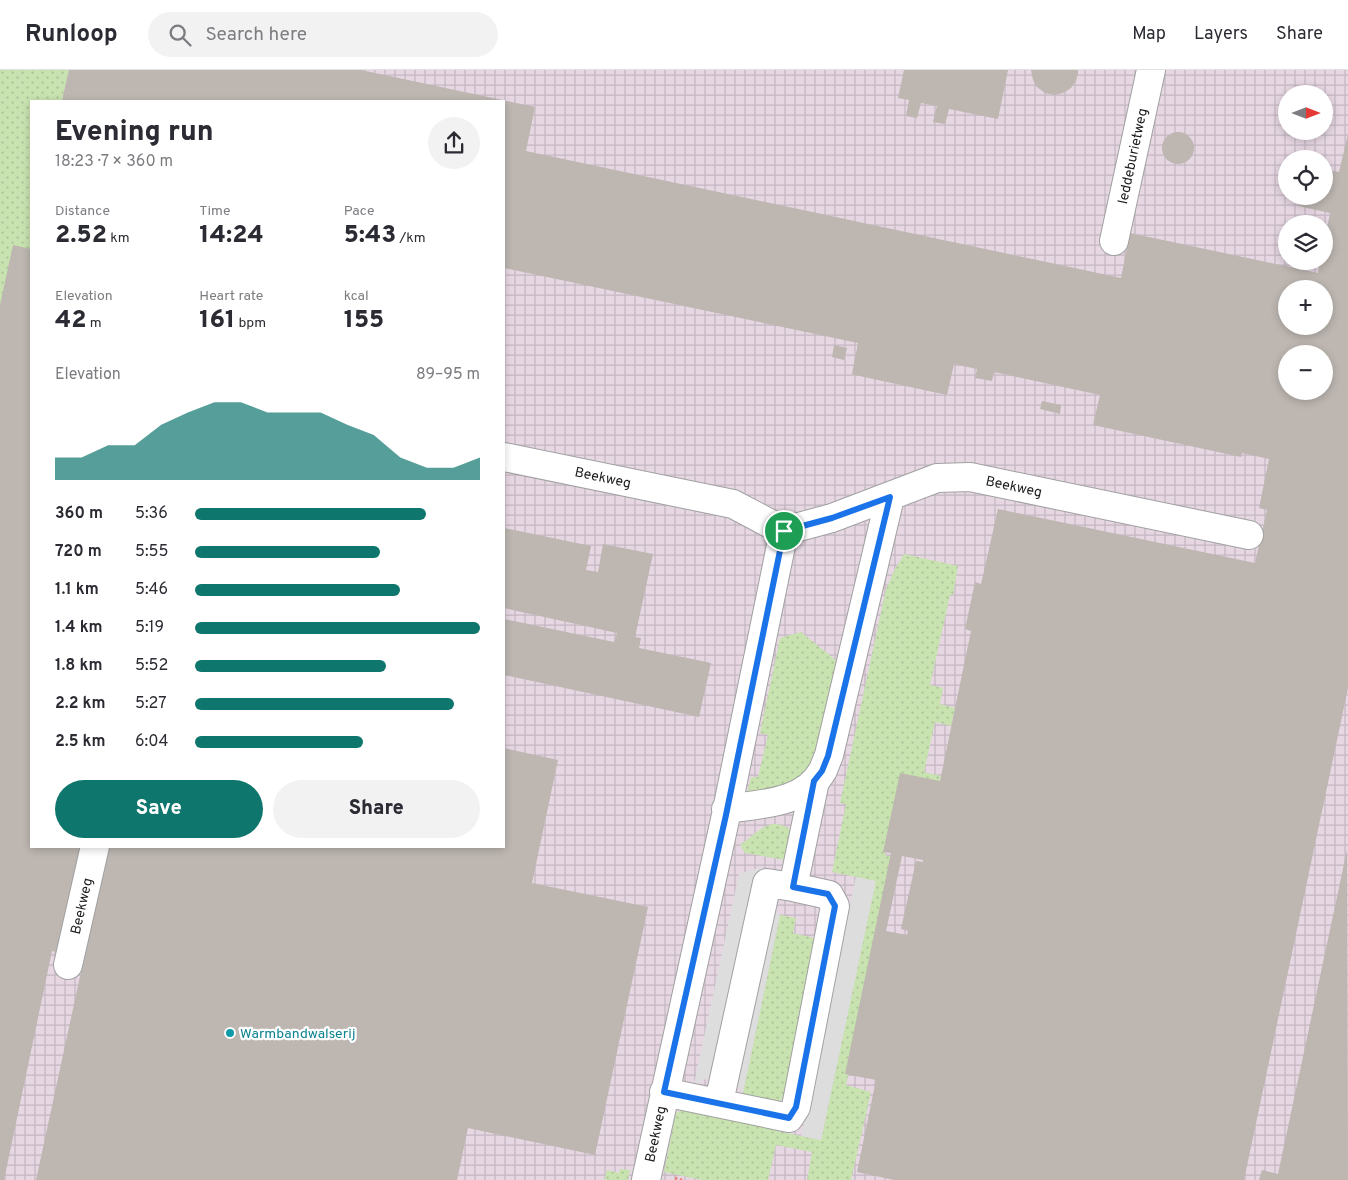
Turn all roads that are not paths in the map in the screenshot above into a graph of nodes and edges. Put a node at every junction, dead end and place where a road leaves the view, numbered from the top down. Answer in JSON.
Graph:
{"nodes":[{"id":1,"x":1151,"y":70,"type":"edge"},
{"id":2,"x":1114,"y":241,"type":"dead end"},
{"id":3,"x":505,"y":457,"type":"edge"},
{"id":4,"x":890,"y":497,"type":"junction"},
{"id":5,"x":784,"y":531,"type":"junction"},
{"id":6,"x":1249,"y":535,"type":"dead end"},
{"id":7,"x":814,"y":781,"type":"junction"},
{"id":8,"x":726,"y":809,"type":"junction"},
{"id":9,"x":95,"y":848,"type":"edge"},
{"id":10,"x":793,"y":887,"type":"junction"},
{"id":11,"x":68,"y":965,"type":"dead end"},
{"id":12,"x":664,"y":1092,"type":"junction"},
{"id":13,"x":719,"y":1102,"type":"junction"},
{"id":14,"x":646,"y":1180,"type":"edge"}],
"edges":[{"from":1,"to":2,"type":"lane","name":"leddeburietweg"},
{"from":3,"to":5,"type":"lane","name":"Beekweg"},
{"from":4,"to":5,"type":"lane","name":"Beekweg"},
{"from":4,"to":6,"type":"lane","name":"Beekweg"},
{"from":4,"to":7,"type":"lane"},
{"from":5,"to":8,"type":"lane","name":"Beekweg"},
{"from":7,"to":8,"type":"lane"},
{"from":7,"to":10,"type":"lane"},
{"from":8,"to":12,"type":"lane","name":"Beekweg"},
{"from":9,"to":11,"type":"lane","name":"Beekweg"},
{"from":10,"to":13,"type":"lane"},
{"from":10,"to":13,"type":"lane"},
{"from":12,"to":13,"type":"lane"},
{"from":12,"to":14,"type":"lane","name":"Beekweg"}]}
